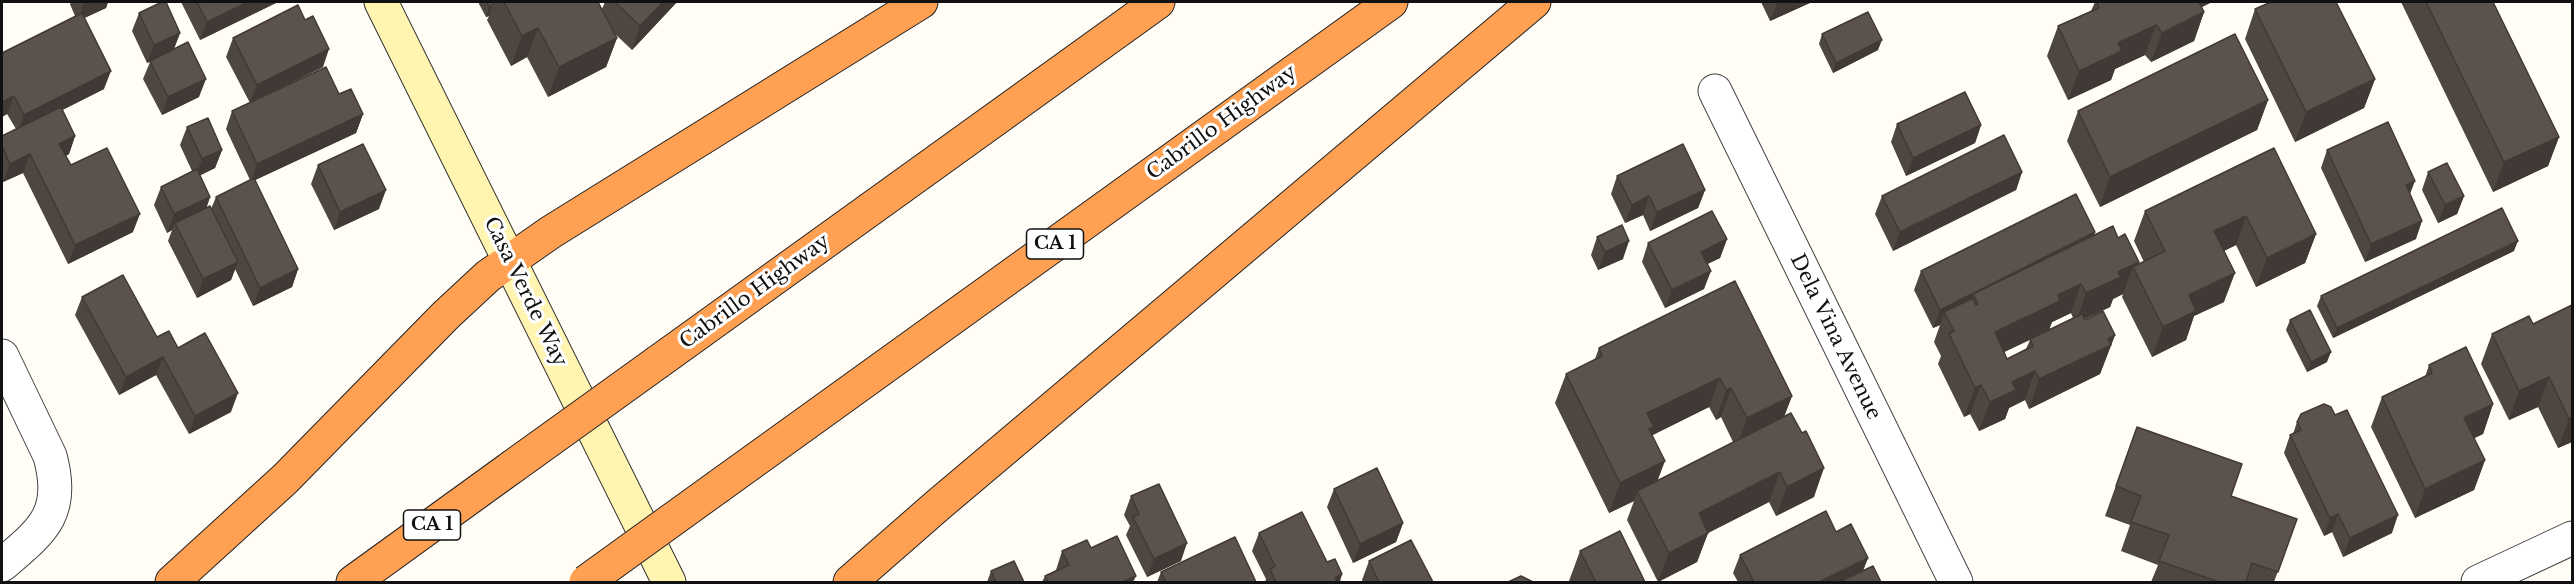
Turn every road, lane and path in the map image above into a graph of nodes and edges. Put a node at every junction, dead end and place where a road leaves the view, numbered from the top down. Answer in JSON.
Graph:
{"nodes":[{"id":1,"x":381,"y":2,"type":"edge"},
{"id":2,"x":921,"y":2,"type":"edge"},
{"id":3,"x":1158,"y":2,"type":"edge"},
{"id":4,"x":1391,"y":2,"type":"edge"},
{"id":5,"x":1534,"y":2,"type":"edge"},
{"id":6,"x":1715,"y":92,"type":"dead end"},
{"id":7,"x":509,"y":260,"type":"junction"},
{"id":8,"x":2,"y":356,"type":"edge"},
{"id":9,"x":2572,"y":538,"type":"edge"},
{"id":10,"x":2,"y":565,"type":"edge"},
{"id":11,"x":172,"y":582,"type":"edge"},
{"id":12,"x":352,"y":582,"type":"edge"},
{"id":13,"x":586,"y":582,"type":"edge"},
{"id":14,"x":669,"y":582,"type":"edge"},
{"id":15,"x":850,"y":582,"type":"edge"},
{"id":16,"x":1956,"y":582,"type":"edge"},
{"id":17,"x":2478,"y":582,"type":"edge"}],
"edges":[{"from":1,"to":7,"type":"main road","name":"Casa Verde Way"},
{"from":2,"to":7,"type":"highway"},
{"from":3,"to":12,"type":"highway","name":"Cabrillo Highway","number":"CA 1","bridge":true},
{"from":4,"to":13,"type":"highway","name":"Cabrillo Highway","number":"CA 1","bridge":true},
{"from":5,"to":15,"type":"highway"},
{"from":6,"to":16,"type":"street","name":"Dela Vina Avenue"},
{"from":7,"to":11,"type":"highway"},
{"from":7,"to":14,"type":"main road","name":"Casa Verde Way"},
{"from":8,"to":10,"type":"street"},
{"from":9,"to":17,"type":"street"}]}
